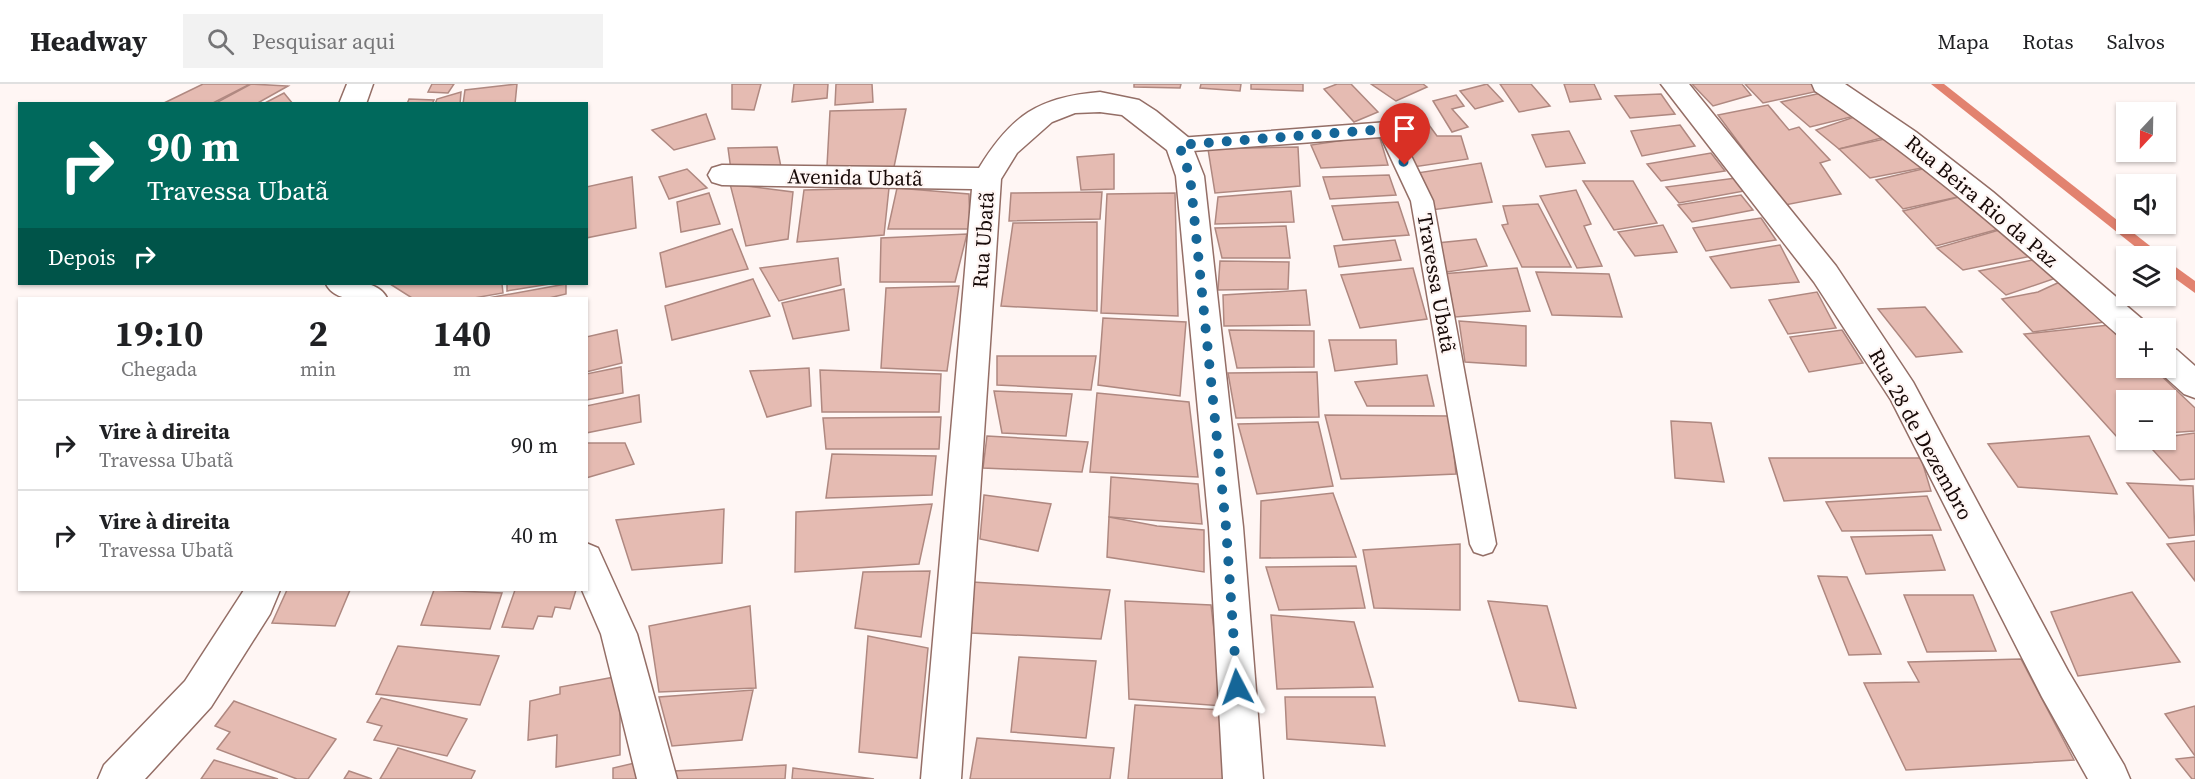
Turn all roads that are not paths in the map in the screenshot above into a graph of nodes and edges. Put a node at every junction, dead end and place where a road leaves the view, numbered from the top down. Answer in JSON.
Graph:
{"nodes":[{"id":1,"x":360,"y":84,"type":"edge"},
{"id":2,"x":1674,"y":84,"type":"edge"},
{"id":3,"x":1825,"y":84,"type":"edge"},
{"id":4,"x":352,"y":102,"type":"edge"},
{"id":5,"x":1179,"y":145,"type":"junction"},
{"id":6,"x":722,"y":176,"type":"dead end"},
{"id":7,"x":987,"y":179,"type":"junction"},
{"id":8,"x":343,"y":285,"type":"edge"},
{"id":9,"x":370,"y":297,"type":"edge"},
{"id":10,"x":2120,"y":318,"type":"edge"},
{"id":11,"x":2176,"y":368,"type":"edge"},
{"id":12,"x":2195,"y":385,"type":"edge"},
{"id":13,"x":1483,"y":544,"type":"dead end"},
{"id":14,"x":588,"y":564,"type":"edge"},
{"id":15,"x":262,"y":591,"type":"edge"},
{"id":16,"x":118,"y":779,"type":"edge"},
{"id":17,"x":657,"y":779,"type":"edge"},
{"id":18,"x":941,"y":779,"type":"edge"},
{"id":19,"x":1243,"y":779,"type":"edge"},
{"id":20,"x":2110,"y":779,"type":"edge"}],
"edges":[{"from":1,"to":4,"type":"street"},
{"from":2,"to":20,"type":"street","name":"Rua 28 de Dezembro"},
{"from":3,"to":10,"type":"street","name":"Rua Beira Rio da Paz"},
{"from":5,"to":7,"type":"street","name":"Rua Ubatã"},
{"from":5,"to":13,"type":"lane","name":"Travessa Ubatã"},
{"from":5,"to":19,"type":"street"},
{"from":6,"to":7,"type":"street","name":"Avenida Ubatã"},
{"from":7,"to":18,"type":"street","name":"Rua Ubatã"},
{"from":8,"to":9,"type":"street"},
{"from":11,"to":12,"type":"street"},
{"from":14,"to":17,"type":"street"},
{"from":15,"to":16,"type":"street"}]}
